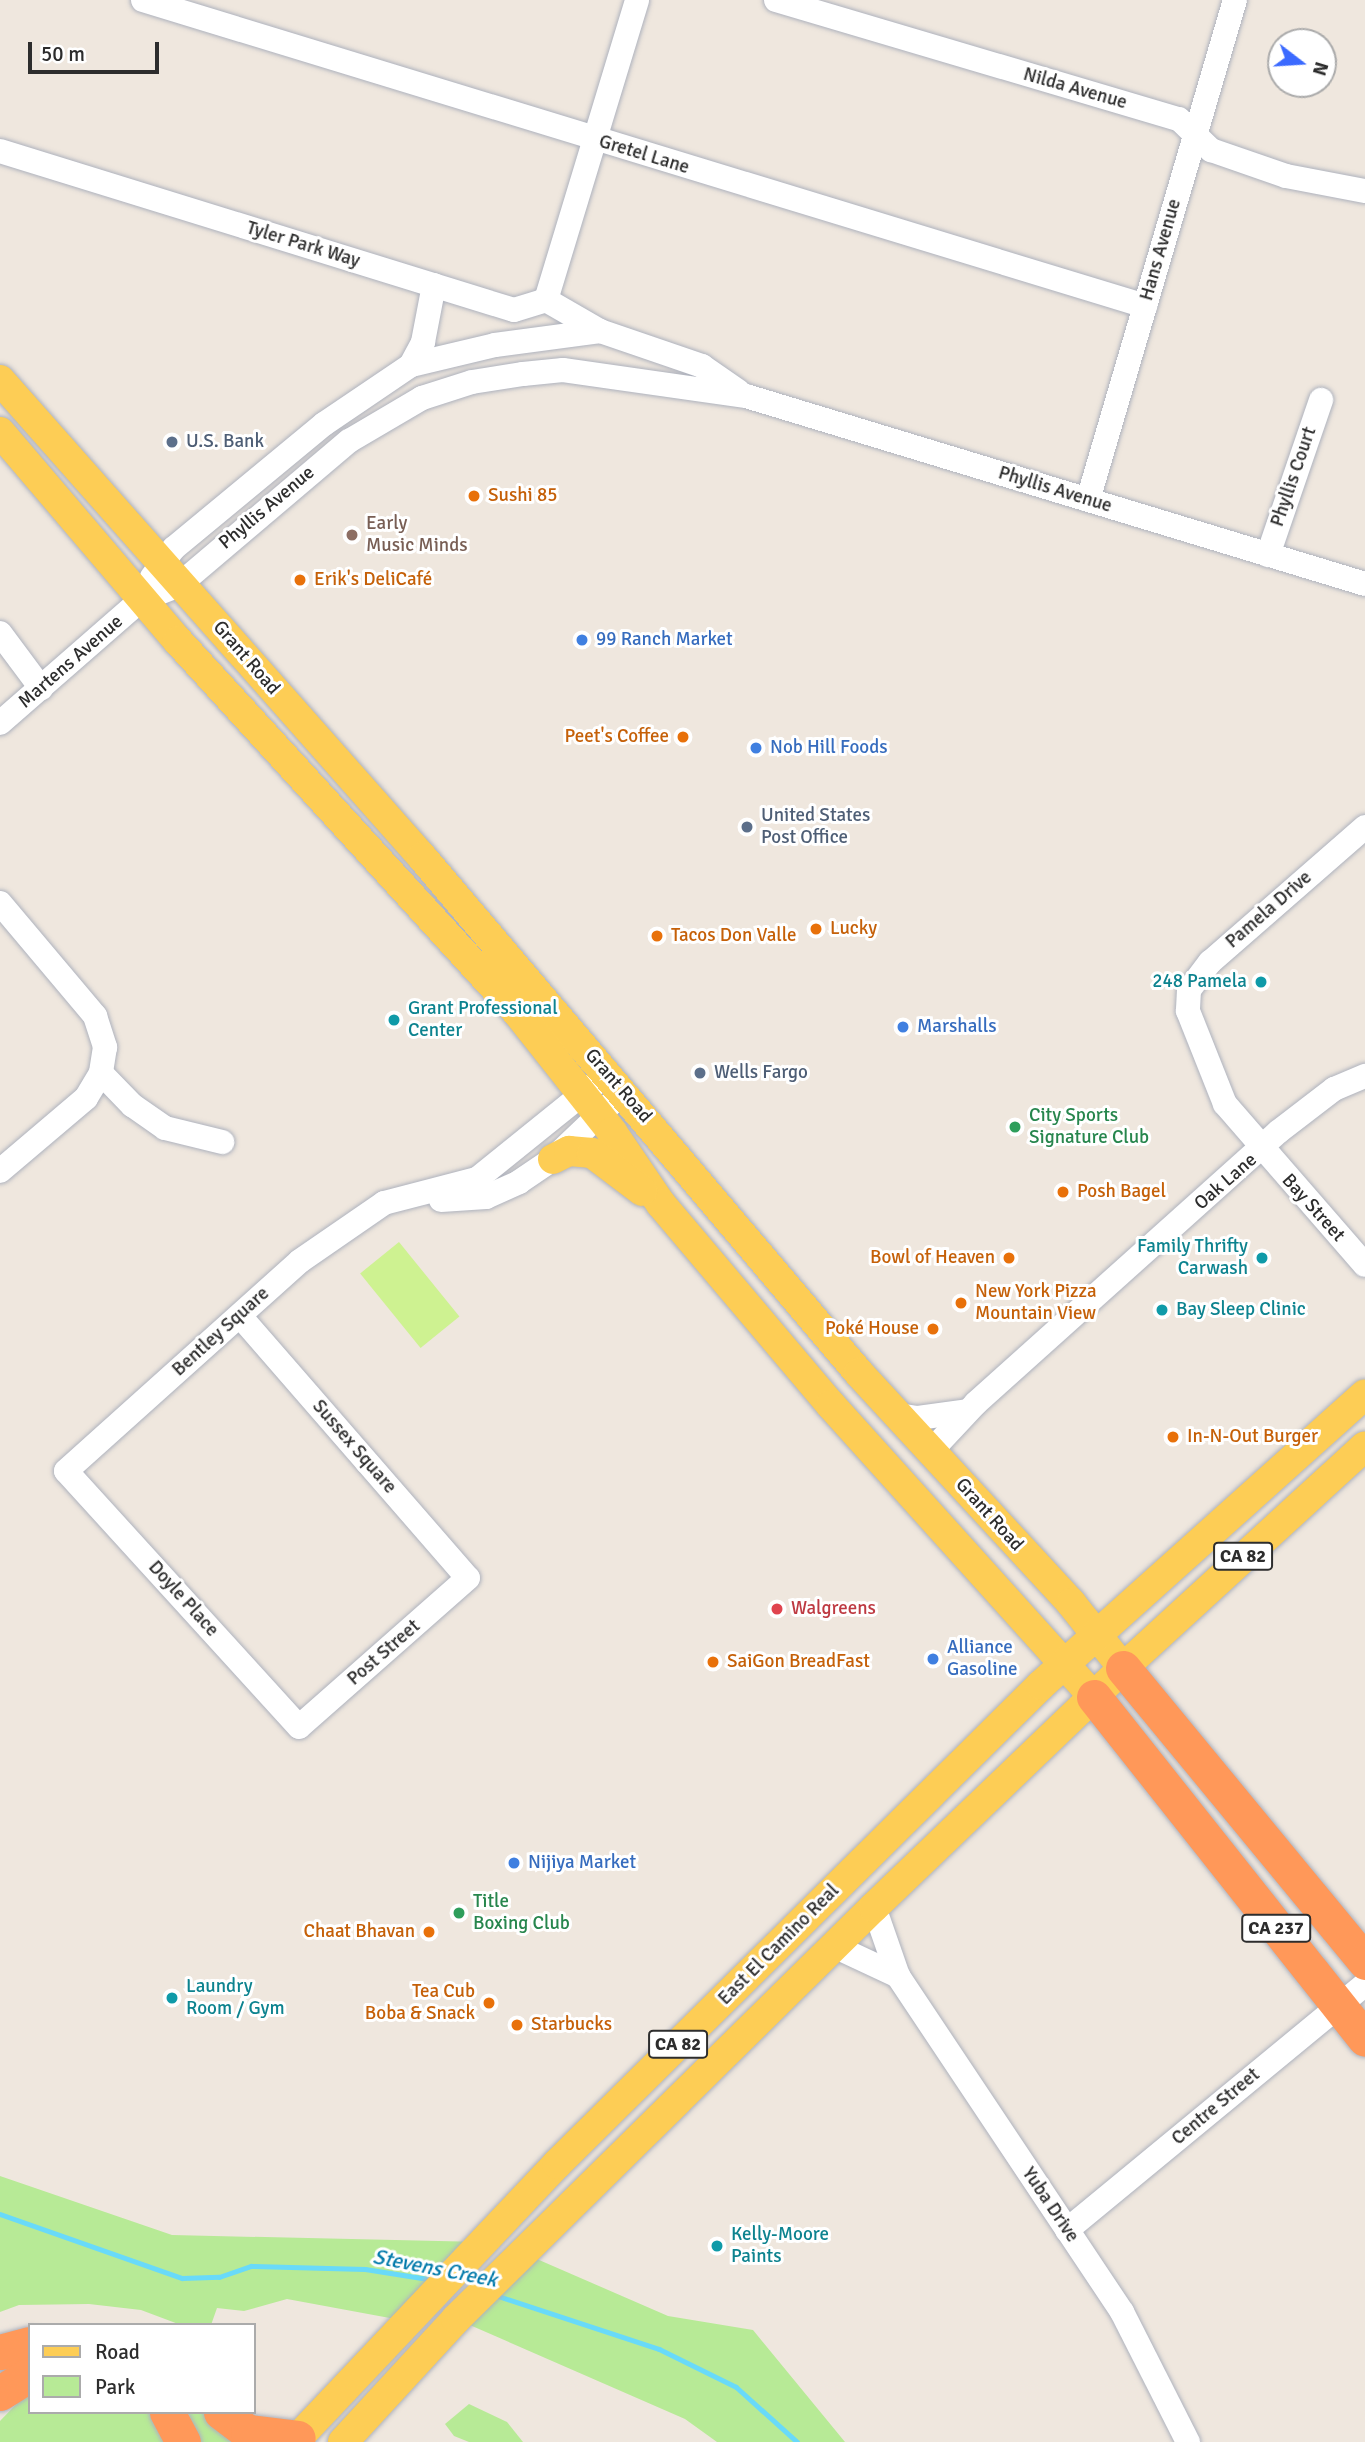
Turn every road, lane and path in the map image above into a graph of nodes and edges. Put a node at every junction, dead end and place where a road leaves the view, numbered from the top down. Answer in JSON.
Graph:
{"nodes":[{"id":1,"x":143,"y":0,"type":"edge"},
{"id":2,"x":638,"y":0,"type":"edge"},
{"id":3,"x":776,"y":0,"type":"edge"},
{"id":4,"x":1235,"y":0,"type":"edge"},
{"id":5,"x":1194,"y":132,"type":"junction"},
{"id":6,"x":595,"y":140,"type":"junction"},
{"id":7,"x":0,"y":151,"type":"edge"},
{"id":8,"x":1365,"y":191,"type":"edge"},
{"id":9,"x":434,"y":285,"type":"junction"},
{"id":10,"x":546,"y":300,"type":"junction"},
{"id":11,"x":1145,"y":306,"type":"junction"},
{"id":12,"x":600,"y":331,"type":"junction"},
{"id":13,"x":411,"y":365,"type":"junction"},
{"id":14,"x":0,"y":380,"type":"edge"},
{"id":15,"x":746,"y":396,"type":"junction"},
{"id":16,"x":1321,"y":400,"type":"dead end"},
{"id":17,"x":0,"y":432,"type":"edge"},
{"id":18,"x":1088,"y":500,"type":"junction"},
{"id":19,"x":1268,"y":555,"type":"junction"},
{"id":20,"x":169,"y":574,"type":"junction"},
{"id":21,"x":1365,"y":584,"type":"edge"},
{"id":22,"x":141,"y":600,"type":"junction"},
{"id":23,"x":0,"y":633,"type":"edge"},
{"id":24,"x":41,"y":688,"type":"junction"},
{"id":25,"x":0,"y":723,"type":"edge"},
{"id":26,"x":1365,"y":827,"type":"edge"},
{"id":27,"x":0,"y":903,"type":"edge"},
{"id":28,"x":101,"y":1073,"type":"junction"},
{"id":29,"x":1365,"y":1076,"type":"edge"},
{"id":30,"x":615,"y":1084,"type":"junction"},
{"id":31,"x":590,"y":1105,"type":"junction"},
{"id":32,"x":222,"y":1142,"type":"dead end"},
{"id":33,"x":1261,"y":1151,"type":"junction"},
{"id":34,"x":552,"y":1159,"type":"junction"},
{"id":35,"x":0,"y":1171,"type":"edge"},
{"id":36,"x":384,"y":1203,"type":"junction"},
{"id":37,"x":661,"y":1204,"type":"junction"},
{"id":38,"x":1365,"y":1265,"type":"edge"},
{"id":39,"x":240,"y":1316,"type":"junction"},
{"id":40,"x":1365,"y":1394,"type":"edge"},
{"id":41,"x":968,"y":1410,"type":"junction"},
{"id":42,"x":894,"y":1443,"type":"junction"},
{"id":43,"x":1365,"y":1446,"type":"edge"},
{"id":44,"x":931,"y":1451,"type":"junction"},
{"id":45,"x":66,"y":1471,"type":"joint"},
{"id":46,"x":468,"y":1578,"type":"joint"},
{"id":47,"x":1095,"y":1633,"type":"junction"},
{"id":48,"x":1065,"y":1662,"type":"junction"},
{"id":49,"x":1123,"y":1668,"type":"junction"},
{"id":50,"x":1094,"y":1697,"type":"junction"},
{"id":51,"x":299,"y":1727,"type":"joint"},
{"id":52,"x":874,"y":1907,"type":"junction"},
{"id":53,"x":811,"y":1913,"type":"junction"},
{"id":54,"x":834,"y":1946,"type":"junction"},
{"id":55,"x":1365,"y":1962,"type":"edge"},
{"id":56,"x":898,"y":1976,"type":"junction"},
{"id":57,"x":1365,"y":1984,"type":"edge"},
{"id":58,"x":1338,"y":2007,"type":"junction"},
{"id":59,"x":1365,"y":2039,"type":"edge"},
{"id":60,"x":672,"y":2050,"type":"junction"},
{"id":61,"x":713,"y":2066,"type":"junction"},
{"id":62,"x":630,"y":2148,"type":"junction"},
{"id":63,"x":1067,"y":2230,"type":"junction"},
{"id":64,"x":28,"y":2345,"type":"edge"},
{"id":65,"x":0,"y":2352,"type":"edge"},
{"id":66,"x":28,"y":2375,"type":"edge"},
{"id":67,"x":0,"y":2393,"type":"edge"},
{"id":68,"x":168,"y":2414,"type":"edge"},
{"id":69,"x":224,"y":2414,"type":"edge"},
{"id":70,"x":296,"y":2440,"type":"edge"},
{"id":71,"x":183,"y":2442,"type":"edge"},
{"id":72,"x":344,"y":2442,"type":"edge"},
{"id":73,"x":1188,"y":2442,"type":"edge"}],
"edges":[{"from":1,"to":6,"type":"street","name":"Gretel Lane"},
{"from":2,"to":6,"type":"street"},
{"from":3,"to":5,"type":"street","name":"Nilda Avenue"},
{"from":4,"to":5,"type":"street","name":"Hans Avenue"},
{"from":5,"to":8,"type":"street","name":"Nilda Avenue"},
{"from":5,"to":11,"type":"street","name":"Hans Avenue"},
{"from":6,"to":10,"type":"street"},
{"from":6,"to":11,"type":"street","name":"Gretel Lane"},
{"from":7,"to":9,"type":"street","name":"Tyler Park Way"},
{"from":9,"to":10,"type":"street","name":"Tyler Park Way"},
{"from":9,"to":13,"type":"street"},
{"from":10,"to":12,"type":"street"},
{"from":11,"to":18,"type":"street","name":"Hans Avenue"},
{"from":12,"to":13,"type":"street","name":"Phyllis Avenue"},
{"from":12,"to":15,"type":"street","name":"Phyllis Avenue"},
{"from":13,"to":20,"type":"street","name":"Phyllis Avenue"},
{"from":14,"to":20,"type":"main road","name":"Grant Road"},
{"from":15,"to":18,"type":"street","name":"Phyllis Avenue"},
{"from":15,"to":20,"type":"street","name":"Phyllis Avenue"},
{"from":16,"to":19,"type":"street","name":"Phyllis Court"},
{"from":17,"to":22,"type":"main road","name":"Grant Road"},
{"from":18,"to":19,"type":"street","name":"Phyllis Avenue"},
{"from":19,"to":21,"type":"street","name":"Phyllis Avenue"},
{"from":20,"to":22,"type":"street","name":"Phyllis Avenue"},
{"from":20,"to":30,"type":"main road","name":"Grant Road"},
{"from":22,"to":24,"type":"street","name":"Martens Avenue"},
{"from":22,"to":31,"type":"main road","name":"Grant Road"},
{"from":23,"to":24,"type":"street"},
{"from":24,"to":25,"type":"street","name":"Martens Avenue"},
{"from":26,"to":33,"type":"street","name":"Pamela Drive"},
{"from":27,"to":28,"type":"street"},
{"from":28,"to":32,"type":"street"},
{"from":28,"to":35,"type":"street"},
{"from":29,"to":33,"type":"street","name":"Oak Lane"},
{"from":30,"to":31,"type":"street","name":"Bentley Square"},
{"from":30,"to":42,"type":"main road","name":"Grant Road"},
{"from":31,"to":34,"type":"street","name":"Bentley Square"},
{"from":31,"to":36,"type":"street","name":"Bentley Square"},
{"from":31,"to":37,"type":"main road","name":"Grant Road"},
{"from":33,"to":38,"type":"street","name":"Bay Street"},
{"from":33,"to":41,"type":"street","name":"Oak Lane"},
{"from":34,"to":36,"type":"street","name":"Bentley Square"},
{"from":34,"to":37,"type":"main road"},
{"from":36,"to":39,"type":"street","name":"Bentley Square"},
{"from":37,"to":42,"type":"main road","name":"Grant Road"},
{"from":39,"to":45,"type":"street","name":"Bentley Square"},
{"from":39,"to":46,"type":"street","name":"Sussex Square"},
{"from":40,"to":47,"type":"main road","number":"CA 82"},
{"from":41,"to":42,"type":"street"},
{"from":41,"to":44,"type":"street","name":"Oak Lane"},
{"from":42,"to":44,"type":"main road"},
{"from":42,"to":48,"type":"main road","name":"Grant Road"},
{"from":43,"to":49,"type":"main road","number":"CA 82"},
{"from":44,"to":47,"type":"main road","name":"Grant Road"},
{"from":45,"to":51,"type":"street","name":"Doyle Place"},
{"from":46,"to":51,"type":"street","name":"Post Street"},
{"from":47,"to":48,"type":"main road","name":"East El Camino Real","number":"CA 82"},
{"from":47,"to":49,"type":"main road","name":"Grant Road"},
{"from":48,"to":50,"type":"main road","name":"Grant Road","number":"CA 237"},
{"from":48,"to":53,"type":"main road","name":"East El Camino Real","number":"CA 82"},
{"from":49,"to":50,"type":"main road","number":"CA 82"},
{"from":49,"to":55,"type":"highway"},
{"from":50,"to":52,"type":"main road","name":"East El Camino Real","number":"CA 82"},
{"from":50,"to":58,"type":"highway","number":"CA 237"},
{"from":52,"to":54,"type":"main road","name":"East El Camino Real","number":"CA 82"},
{"from":52,"to":56,"type":"street","name":"Yuba Drive"},
{"from":53,"to":60,"type":"main road","name":"East El Camino Real","number":"CA 82"},
{"from":53,"to":61,"type":"main road"},
{"from":54,"to":56,"type":"street"},
{"from":54,"to":61,"type":"main road","name":"East El Camino Real","number":"CA 82"},
{"from":56,"to":63,"type":"street","name":"Yuba Drive"},
{"from":57,"to":58,"type":"street","name":"Centre Street"},
{"from":58,"to":59,"type":"highway","number":"CA 237"},
{"from":58,"to":63,"type":"street","name":"Centre Street"},
{"from":60,"to":62,"type":"main road"},
{"from":60,"to":70,"type":"main road","name":"East El Camino Real","number":"CA 82"},
{"from":61,"to":62,"type":"main road","name":"East El Camino Real","number":"CA 82"},
{"from":62,"to":72,"type":"main road","name":"East El Camino Real","number":"CA 82"},
{"from":63,"to":73,"type":"street","name":"Yuba Drive"},
{"from":64,"to":65,"type":"highway"},
{"from":66,"to":67,"type":"highway"},
{"from":68,"to":71,"type":"highway"},
{"from":69,"to":70,"type":"highway"}]}
